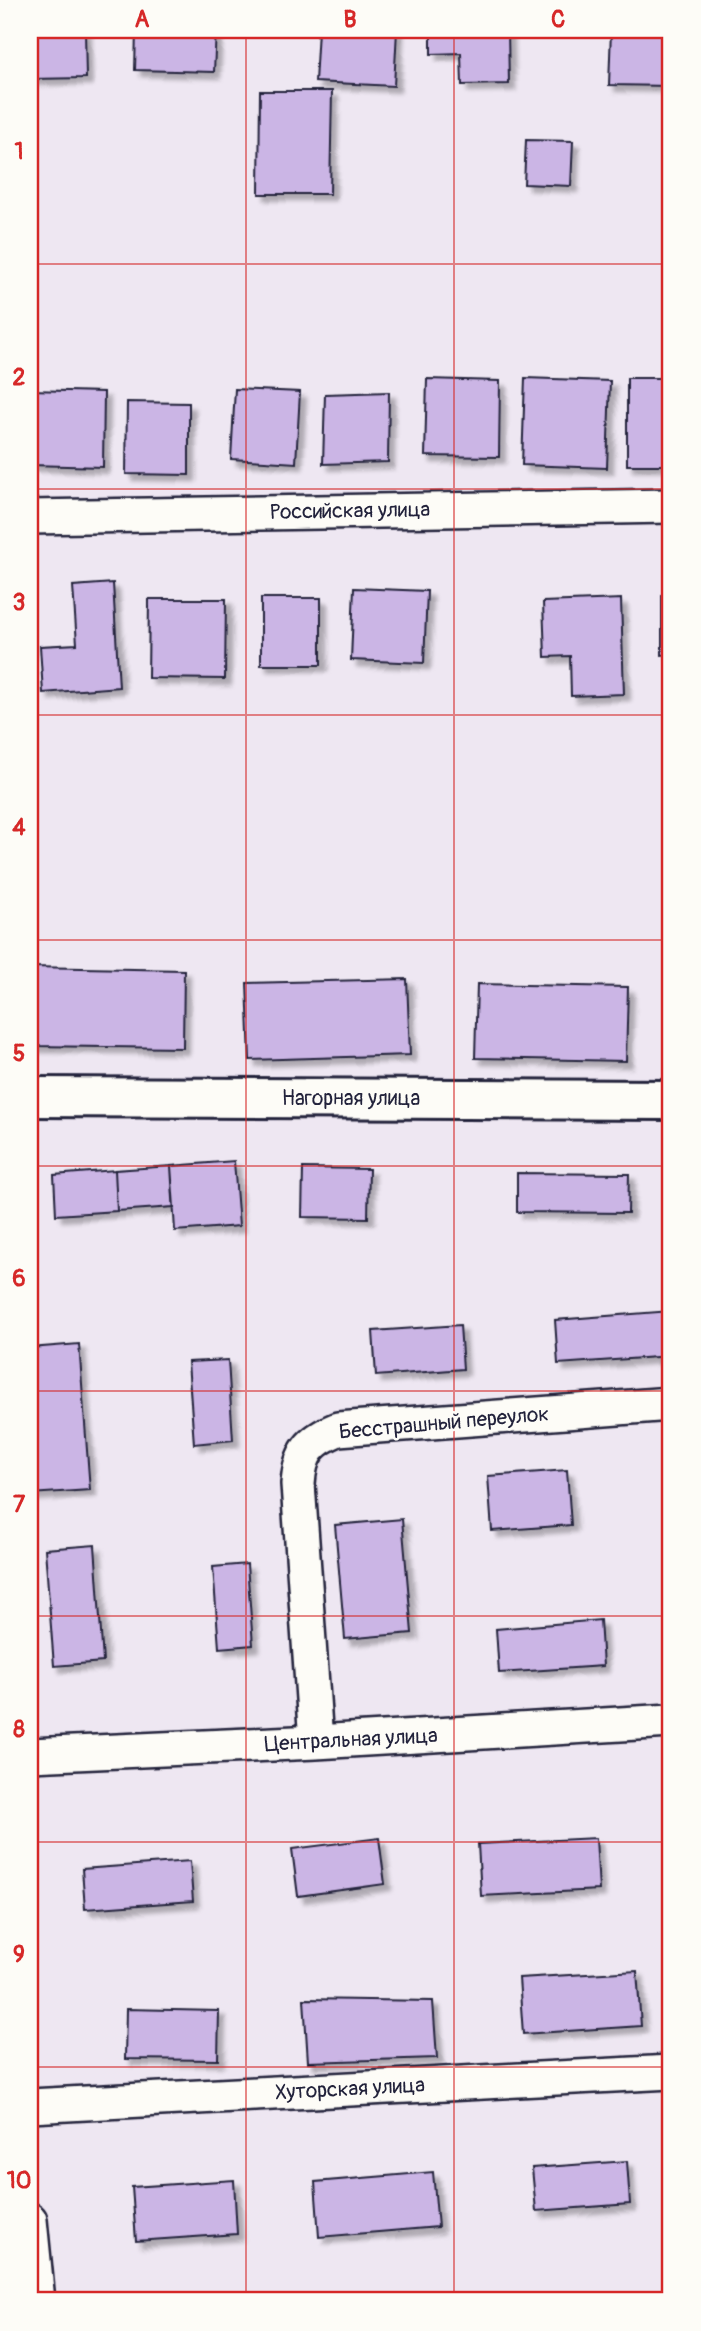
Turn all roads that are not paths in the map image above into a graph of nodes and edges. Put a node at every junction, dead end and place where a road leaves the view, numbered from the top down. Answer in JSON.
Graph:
{"nodes":[{"id":1,"x":671,"y":506,"type":"edge"},
{"id":2,"x":30,"y":517,"type":"edge"},
{"id":3,"x":30,"y":1097,"type":"edge"},
{"id":4,"x":671,"y":1100,"type":"edge"},
{"id":5,"x":671,"y":1404,"type":"edge"},
{"id":6,"x":671,"y":1721,"type":"edge"},
{"id":7,"x":316,"y":1742,"type":"junction"},
{"id":8,"x":30,"y":1755,"type":"edge"},
{"id":9,"x":671,"y":2072,"type":"edge"},
{"id":10,"x":30,"y":2106,"type":"edge"},
{"id":11,"x":30,"y":2220,"type":"edge"},
{"id":12,"x":38,"y":2301,"type":"edge"}],
"edges":[{"from":1,"to":2,"type":"street","name":"Российская улица"},
{"from":3,"to":4,"type":"street","name":"Нагорная улица"},
{"from":5,"to":7,"type":"street","name":"Бесстрашный переулок"},
{"from":6,"to":7,"type":"street","name":"Центральная улица"},
{"from":7,"to":8,"type":"street","name":"Центральная улица"},
{"from":9,"to":10,"type":"street","name":"Хуторская улица"},
{"from":11,"to":12,"type":"street"}]}
